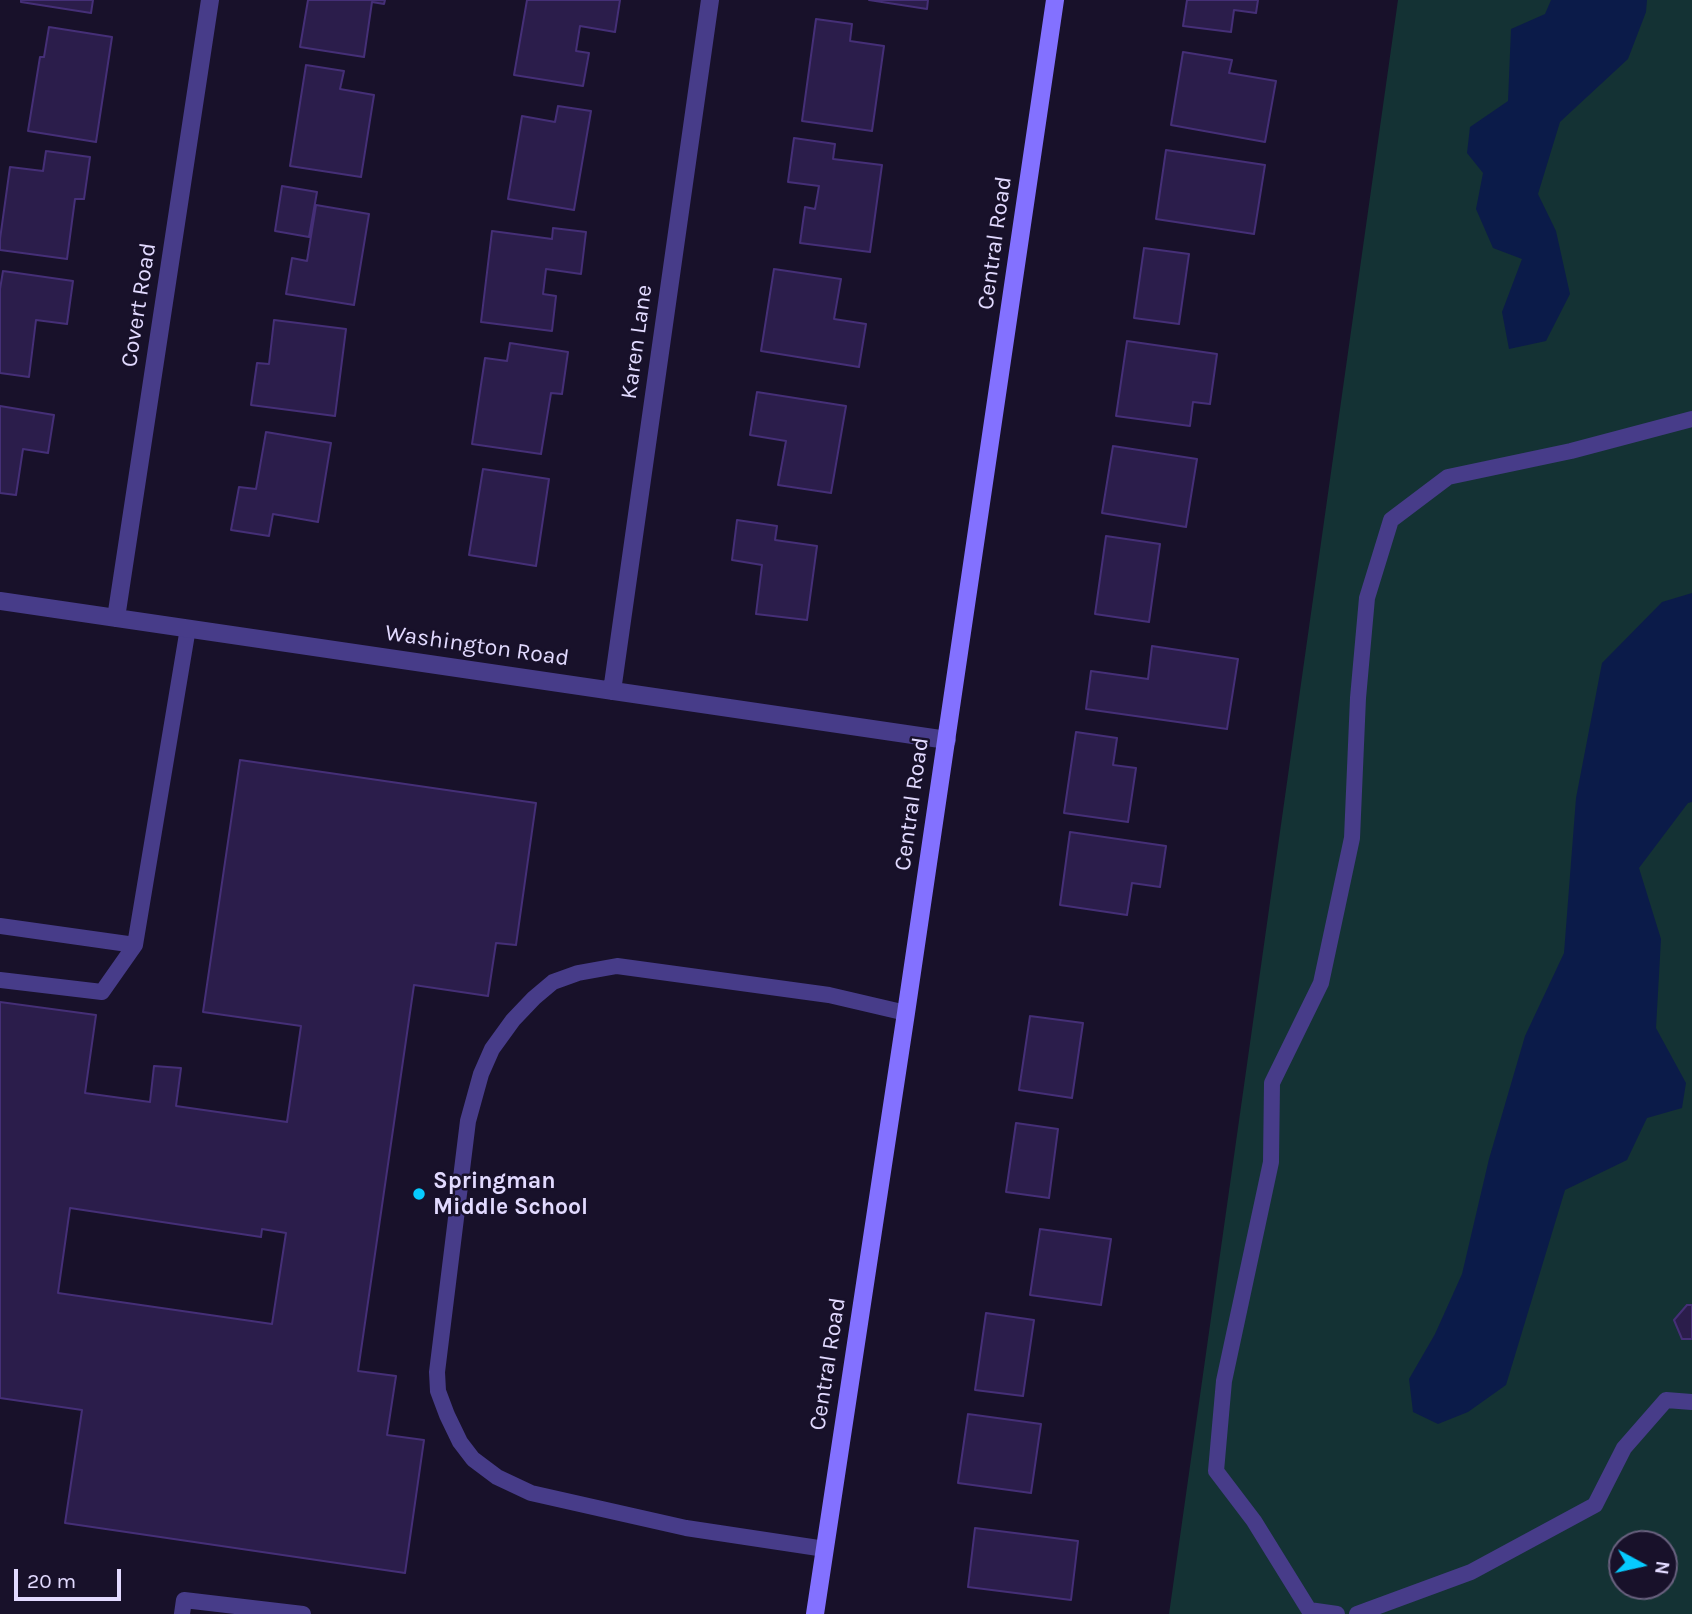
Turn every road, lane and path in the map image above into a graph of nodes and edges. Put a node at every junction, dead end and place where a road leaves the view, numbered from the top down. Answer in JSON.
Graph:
{"nodes":[{"id":1,"x":210,"y":0,"type":"edge"},
{"id":2,"x":710,"y":0,"type":"edge"},
{"id":3,"x":1055,"y":0,"type":"edge"},
{"id":4,"x":1692,"y":419,"type":"edge"},
{"id":5,"x":0,"y":601,"type":"edge"},
{"id":6,"x":116,"y":618,"type":"junction"},
{"id":7,"x":188,"y":628,"type":"junction"},
{"id":8,"x":612,"y":691,"type":"junction"},
{"id":9,"x":947,"y":740,"type":"junction"},
{"id":10,"x":0,"y":926,"type":"edge"},
{"id":11,"x":135,"y":945,"type":"junction"},
{"id":12,"x":0,"y":980,"type":"edge"},
{"id":13,"x":906,"y":1013,"type":"junction"},
{"id":14,"x":1692,"y":1402,"type":"edge"},
{"id":15,"x":825,"y":1549,"type":"junction"},
{"id":16,"x":182,"y":1614,"type":"edge"},
{"id":17,"x":303,"y":1614,"type":"edge"},
{"id":18,"x":815,"y":1614,"type":"edge"},
{"id":19,"x":1337,"y":1614,"type":"edge"},
{"id":20,"x":1357,"y":1614,"type":"edge"}],
"edges":[{"from":1,"to":6,"type":"street","name":"Covert Road"},
{"from":2,"to":8,"type":"street","name":"Karen Lane"},
{"from":3,"to":9,"type":"main road","name":"Central Road"},
{"from":4,"to":19,"type":"lane"},
{"from":5,"to":6,"type":"street","name":"Washington Road"},
{"from":6,"to":7,"type":"street","name":"Washington Road"},
{"from":7,"to":8,"type":"street","name":"Washington Road"},
{"from":7,"to":11,"type":"lane"},
{"from":8,"to":9,"type":"street","name":"Washington Road"},
{"from":9,"to":13,"type":"main road","name":"Central Road"},
{"from":10,"to":11,"type":"lane"},
{"from":11,"to":12,"type":"lane"},
{"from":13,"to":15,"type":"main road","name":"Central Road"},
{"from":13,"to":15,"type":"lane"},
{"from":14,"to":20,"type":"lane"},
{"from":15,"to":18,"type":"main road","name":"Central Road"},
{"from":16,"to":17,"type":"lane"}]}
